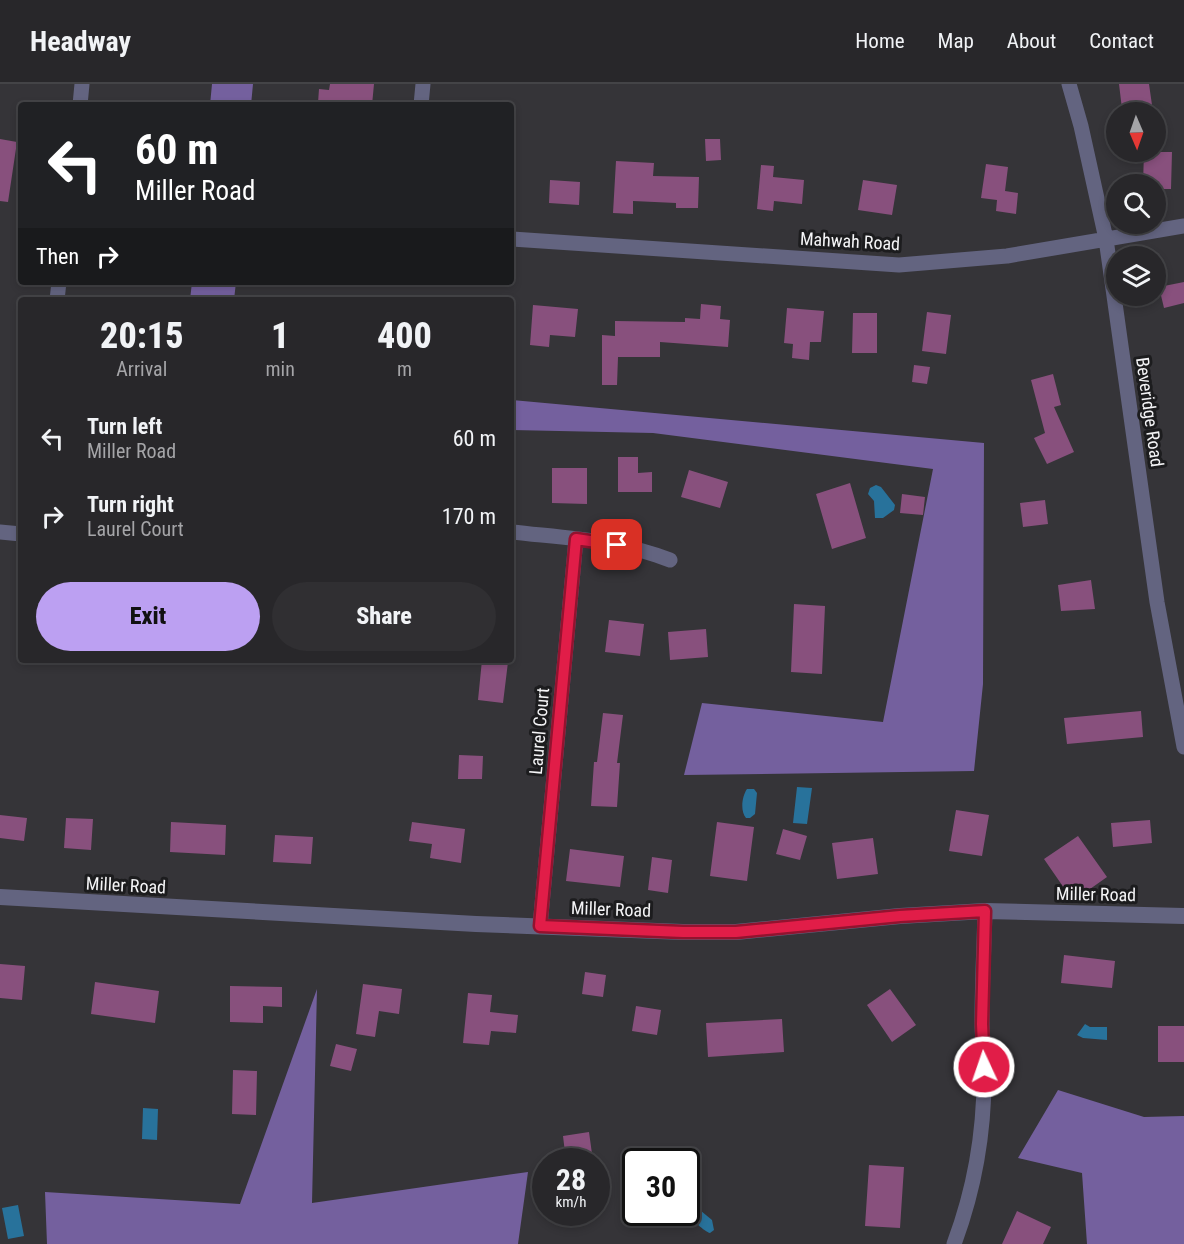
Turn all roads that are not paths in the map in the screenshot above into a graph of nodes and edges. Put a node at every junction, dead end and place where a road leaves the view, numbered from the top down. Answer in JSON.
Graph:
{"nodes":[{"id":1,"x":82,"y":84,"type":"edge"},
{"id":2,"x":423,"y":84,"type":"edge"},
{"id":3,"x":1070,"y":84,"type":"edge"},
{"id":4,"x":80,"y":102,"type":"edge"},
{"id":5,"x":421,"y":102,"type":"edge"},
{"id":6,"x":1184,"y":226,"type":"edge"},
{"id":7,"x":514,"y":239,"type":"edge"},
{"id":8,"x":1106,"y":239,"type":"junction"},
{"id":9,"x":0,"y":532,"type":"edge"},
{"id":10,"x":514,"y":532,"type":"edge"},
{"id":11,"x":18,"y":534,"type":"edge"},
{"id":12,"x":576,"y":539,"type":"junction"},
{"id":13,"x":670,"y":560,"type":"dead end"},
{"id":14,"x":1184,"y":747,"type":"edge"},
{"id":15,"x":0,"y":897,"type":"edge"},
{"id":16,"x":985,"y":911,"type":"junction"},
{"id":17,"x":1184,"y":916,"type":"edge"},
{"id":18,"x":540,"y":926,"type":"junction"},
{"id":19,"x":954,"y":1244,"type":"edge"}],
"edges":[{"from":1,"to":4,"type":"street"},
{"from":2,"to":5,"type":"street"},
{"from":3,"to":8,"type":"street","name":"Beveridge Road"},
{"from":6,"to":8,"type":"street","name":"Mahwah Road"},
{"from":7,"to":8,"type":"street","name":"Mahwah Road"},
{"from":8,"to":14,"type":"street","name":"Beveridge Road"},
{"from":9,"to":11,"type":"street"},
{"from":10,"to":12,"type":"street"},
{"from":12,"to":13,"type":"street"},
{"from":12,"to":18,"type":"street","name":"Laurel Court"},
{"from":15,"to":18,"type":"street","name":"Miller Road"},
{"from":16,"to":17,"type":"street","name":"Miller Road"},
{"from":16,"to":18,"type":"street","name":"Miller Road"},
{"from":16,"to":19,"type":"street"}]}
